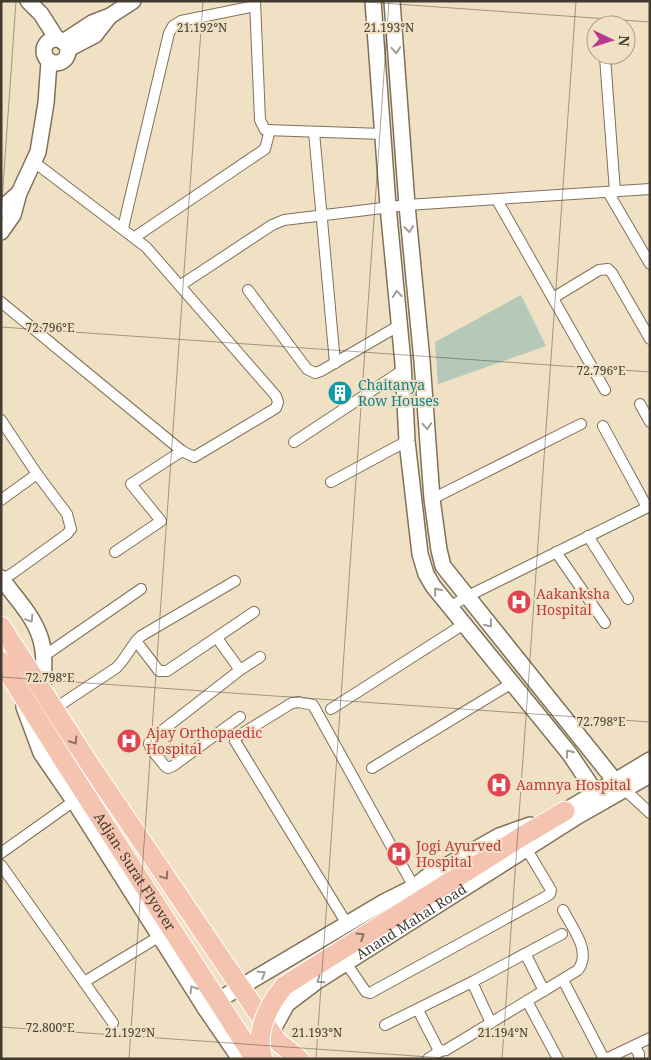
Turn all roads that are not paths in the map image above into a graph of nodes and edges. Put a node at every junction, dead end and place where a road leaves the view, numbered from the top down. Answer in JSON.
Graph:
{"nodes":[{"id":1,"x":28,"y":1,"type":"edge"},
{"id":2,"x":133,"y":1,"type":"edge"},
{"id":3,"x":373,"y":1,"type":"edge"},
{"id":4,"x":392,"y":1,"type":"edge"},
{"id":5,"x":255,"y":4,"type":"edge"},
{"id":6,"x":59,"y":43,"type":"junction"},
{"id":7,"x":49,"y":62,"type":"junction"},
{"id":8,"x":605,"y":65,"type":"edge"},
{"id":9,"x":270,"y":130,"type":"junction"},
{"id":10,"x":314,"y":132,"type":"junction"},
{"id":11,"x":383,"y":134,"type":"junction"},
{"id":12,"x":34,"y":162,"type":"junction"},
{"id":13,"x":650,"y":189,"type":"edge"},
{"id":14,"x":612,"y":192,"type":"junction"},
{"id":15,"x":19,"y":193,"type":"junction"},
{"id":16,"x":497,"y":200,"type":"junction"},
{"id":17,"x":407,"y":205,"type":"junction"},
{"id":18,"x":388,"y":206,"type":"junction"},
{"id":19,"x":1,"y":209,"type":"edge"},
{"id":20,"x":322,"y":215,"type":"junction"},
{"id":21,"x":123,"y":228,"type":"junction"},
{"id":22,"x":1,"y":232,"type":"edge"},
{"id":23,"x":135,"y":237,"type":"junction"},
{"id":24,"x":650,"y":264,"type":"edge"},
{"id":25,"x":181,"y":285,"type":"junction"},
{"id":26,"x":248,"y":290,"type":"dead end"},
{"id":27,"x":553,"y":298,"type":"junction"},
{"id":28,"x":1,"y":302,"type":"edge"},
{"id":29,"x":400,"y":325,"type":"junction"},
{"id":30,"x":650,"y":339,"type":"edge"},
{"id":31,"x":335,"y":363,"type":"junction"},
{"id":32,"x":403,"y":370,"type":"junction"},
{"id":33,"x":605,"y":390,"type":"dead end"},
{"id":34,"x":640,"y":404,"type":"dead end"},
{"id":35,"x":1,"y":420,"type":"edge"},
{"id":36,"x":650,"y":422,"type":"edge"},
{"id":37,"x":581,"y":424,"type":"dead end"},
{"id":38,"x":603,"y":426,"type":"dead end"},
{"id":39,"x":407,"y":440,"type":"junction"},
{"id":40,"x":294,"y":442,"type":"dead end"},
{"id":41,"x":182,"y":451,"type":"junction"},
{"id":42,"x":37,"y":474,"type":"junction"},
{"id":43,"x":331,"y":482,"type":"dead end"},
{"id":44,"x":432,"y":499,"type":"junction"},
{"id":45,"x":1,"y":500,"type":"edge"},
{"id":46,"x":648,"y":506,"type":"edge"},
{"id":47,"x":588,"y":536,"type":"junction"},
{"id":48,"x":115,"y":552,"type":"dead end"},
{"id":49,"x":556,"y":552,"type":"junction"},
{"id":50,"x":2,"y":579,"type":"edge"},
{"id":51,"x":235,"y":581,"type":"dead end"},
{"id":52,"x":141,"y":589,"type":"dead end"},
{"id":53,"x":466,"y":597,"type":"junction"},
{"id":54,"x":628,"y":599,"type":"dead end"},
{"id":55,"x":450,"y":607,"type":"junction"},
{"id":56,"x":254,"y":612,"type":"dead end"},
{"id":57,"x":606,"y":623,"type":"dead end"},
{"id":58,"x":464,"y":624,"type":"junction"},
{"id":59,"x":1,"y":626,"type":"edge"},
{"id":60,"x":217,"y":638,"type":"junction"},
{"id":61,"x":136,"y":640,"type":"junction"},
{"id":62,"x":44,"y":656,"type":"junction"},
{"id":63,"x":260,"y":657,"type":"dead end"},
{"id":64,"x":1,"y":661,"type":"edge"},
{"id":65,"x":240,"y":670,"type":"junction"},
{"id":66,"x":15,"y":683,"type":"junction"},
{"id":67,"x":512,"y":683,"type":"junction"},
{"id":68,"x":43,"y":692,"type":"junction"},
{"id":69,"x":54,"y":709,"type":"junction"},
{"id":70,"x":331,"y":709,"type":"dead end"},
{"id":71,"x":240,"y":717,"type":"dead end"},
{"id":72,"x":650,"y":760,"type":"edge"},
{"id":73,"x":372,"y":768,"type":"dead end"},
{"id":74,"x":650,"y":775,"type":"edge"},
{"id":75,"x":611,"y":787,"type":"junction"},
{"id":76,"x":74,"y":801,"type":"junction"},
{"id":77,"x":565,"y":811,"type":"junction"},
{"id":78,"x":650,"y":813,"type":"edge"},
{"id":79,"x":524,"y":843,"type":"junction"},
{"id":80,"x":1,"y":853,"type":"edge"},
{"id":81,"x":1,"y":865,"type":"edge"},
{"id":82,"x":414,"y":887,"type":"junction"},
{"id":83,"x":563,"y":910,"type":"dead end"},
{"id":84,"x":347,"y":924,"type":"junction"},
{"id":85,"x":562,"y":934,"type":"dead end"},
{"id":86,"x":160,"y":936,"type":"junction"},
{"id":87,"x":526,"y":955,"type":"junction"},
{"id":88,"x":346,"y":963,"type":"junction"},
{"id":89,"x":563,"y":980,"type":"junction"},
{"id":90,"x":84,"y":982,"type":"junction"},
{"id":91,"x":472,"y":982,"type":"junction"},
{"id":92,"x":241,"y":987,"type":"junction"},
{"id":93,"x":544,"y":991,"type":"junction"},
{"id":94,"x":528,"y":1001,"type":"junction"},
{"id":95,"x":205,"y":1008,"type":"junction"},
{"id":96,"x":418,"y":1010,"type":"junction"},
{"id":97,"x":113,"y":1023,"type":"dead end"},
{"id":98,"x":491,"y":1023,"type":"junction"},
{"id":99,"x":385,"y":1026,"type":"dead end"},
{"id":100,"x":650,"y":1038,"type":"edge"},
{"id":101,"x":277,"y":1044,"type":"edge"},
{"id":102,"x":634,"y":1046,"type":"junction"},
{"id":103,"x":440,"y":1050,"type":"junction"},
{"id":104,"x":241,"y":1059,"type":"edge"},
{"id":105,"x":255,"y":1059,"type":"edge"},
{"id":106,"x":263,"y":1059,"type":"edge"},
{"id":107,"x":299,"y":1059,"type":"edge"},
{"id":108,"x":428,"y":1059,"type":"edge"},
{"id":109,"x":558,"y":1059,"type":"edge"},
{"id":110,"x":605,"y":1059,"type":"edge"},
{"id":111,"x":640,"y":1059,"type":"edge"}],
"edges":[{"from":1,"to":6,"type":"street"},
{"from":2,"to":6,"type":"street"},
{"from":3,"to":11,"type":"street"},
{"from":4,"to":17,"type":"street","one_way":true},
{"from":5,"to":9,"type":"street"},
{"from":5,"to":21,"type":"street"},
{"from":6,"to":7,"type":"street"},
{"from":6,"to":7,"type":"street"},
{"from":7,"to":12,"type":"street"},
{"from":8,"to":14,"type":"street"},
{"from":9,"to":10,"type":"street"},
{"from":9,"to":23,"type":"street"},
{"from":10,"to":11,"type":"street"},
{"from":10,"to":20,"type":"street"},
{"from":11,"to":18,"type":"street"},
{"from":12,"to":15,"type":"street"},
{"from":12,"to":21,"type":"street"},
{"from":13,"to":14,"type":"street"},
{"from":14,"to":16,"type":"street"},
{"from":14,"to":24,"type":"street"},
{"from":15,"to":19,"type":"street"},
{"from":15,"to":22,"type":"street"},
{"from":16,"to":17,"type":"street"},
{"from":16,"to":27,"type":"street"},
{"from":17,"to":18,"type":"street"},
{"from":17,"to":44,"type":"street","one_way":true},
{"from":18,"to":20,"type":"street"},
{"from":29,"to":18,"type":"street","one_way":true},
{"from":20,"to":25,"type":"street"},
{"from":20,"to":31,"type":"street"},
{"from":21,"to":23,"type":"street"},
{"from":23,"to":25,"type":"street"},
{"from":25,"to":41,"type":"street"},
{"from":26,"to":31,"type":"street"},
{"from":27,"to":30,"type":"street"},
{"from":27,"to":33,"type":"street"},
{"from":28,"to":41,"type":"street"},
{"from":29,"to":31,"type":"street"},
{"from":29,"to":32,"type":"street"},
{"from":32,"to":39,"type":"street"},
{"from":32,"to":40,"type":"street"},
{"from":34,"to":36,"type":"street"},
{"from":35,"to":42,"type":"street"},
{"from":37,"to":44,"type":"street"},
{"from":38,"to":46,"type":"street"},
{"from":39,"to":43,"type":"street"},
{"from":55,"to":39,"type":"street","one_way":true},
{"from":41,"to":48,"type":"street"},
{"from":42,"to":45,"type":"street"},
{"from":42,"to":50,"type":"street"},
{"from":44,"to":53,"type":"street"},
{"from":46,"to":47,"type":"street"},
{"from":47,"to":49,"type":"street"},
{"from":47,"to":54,"type":"street"},
{"from":49,"to":53,"type":"street"},
{"from":49,"to":57,"type":"street"},
{"from":50,"to":62,"type":"street","one_way":true},
{"from":51,"to":61,"type":"street"},
{"from":52,"to":62,"type":"street"},
{"from":53,"to":55,"type":"street"},
{"from":53,"to":75,"type":"street","one_way":true},
{"from":55,"to":58,"type":"street"},
{"from":56,"to":60,"type":"street"},
{"from":58,"to":67,"type":"street"},
{"from":58,"to":70,"type":"street"},
{"from":59,"to":68,"type":"highway"},
{"from":60,"to":61,"type":"street"},
{"from":60,"to":65,"type":"street"},
{"from":61,"to":69,"type":"street"},
{"from":62,"to":68,"type":"street"},
{"from":63,"to":65,"type":"street"},
{"from":64,"to":66,"type":"highway","name":"Adjan- Surat Flyover"},
{"from":65,"to":71,"type":"street"},
{"from":66,"to":76,"type":"street"},
{"from":66,"to":105,"type":"highway","name":"Adjan- Surat Flyover","bridge":true},
{"from":67,"to":73,"type":"street"},
{"from":75,"to":67,"type":"street","one_way":true},
{"from":68,"to":69,"type":"highway"},
{"from":69,"to":92,"type":"highway","one_way":true},
{"from":72,"to":75,"type":"street","name":"Anand Mahal Road"},
{"from":74,"to":75,"type":"street","name":"Anand Mahal Road"},
{"from":75,"to":77,"type":"street","name":"Anand Mahal Road"},
{"from":75,"to":78,"type":"street"},
{"from":75,"to":79,"type":"street","name":"Anand Mahal Road"},
{"from":76,"to":80,"type":"street"},
{"from":76,"to":86,"type":"street"},
{"from":77,"to":79,"type":"highway"},
{"from":77,"to":82,"type":"street","name":"Anand Mahal Road"},
{"from":79,"to":88,"type":"street","name":"Anand Mahal Road"},
{"from":79,"to":88,"type":"street"},
{"from":106,"to":79,"type":"highway","one_way":true,"bridge":true},
{"from":81,"to":90,"type":"street"},
{"from":82,"to":84,"type":"street","name":"Anand Mahal Road"},
{"from":82,"to":84,"type":"street"},
{"from":83,"to":89,"type":"street"},
{"from":92,"to":84,"type":"street","name":"Anand Mahal Road","one_way":true},
{"from":85,"to":87,"type":"street"},
{"from":86,"to":90,"type":"street"},
{"from":95,"to":86,"type":"street","one_way":true},
{"from":87,"to":91,"type":"street"},
{"from":87,"to":93,"type":"street"},
{"from":88,"to":101,"type":"street","name":"Anand Mahal Road","one_way":true},
{"from":89,"to":93,"type":"street"},
{"from":89,"to":110,"type":"street"},
{"from":90,"to":97,"type":"street"},
{"from":91,"to":96,"type":"street"},
{"from":91,"to":98,"type":"street"},
{"from":92,"to":95,"type":"street","name":"Anand Mahal Road"},
{"from":92,"to":101,"type":"highway"},
{"from":93,"to":94,"type":"street"},
{"from":94,"to":98,"type":"street"},
{"from":94,"to":109,"type":"street"},
{"from":95,"to":104,"type":"street"},
{"from":96,"to":99,"type":"street"},
{"from":96,"to":103,"type":"street"},
{"from":98,"to":103,"type":"street"},
{"from":100,"to":102,"type":"street"},
{"from":101,"to":104,"type":"street","name":"Anand Mahal Road"},
{"from":101,"to":107,"type":"highway"},
{"from":102,"to":110,"type":"street"},
{"from":102,"to":111,"type":"street"},
{"from":103,"to":108,"type":"street"}]}
